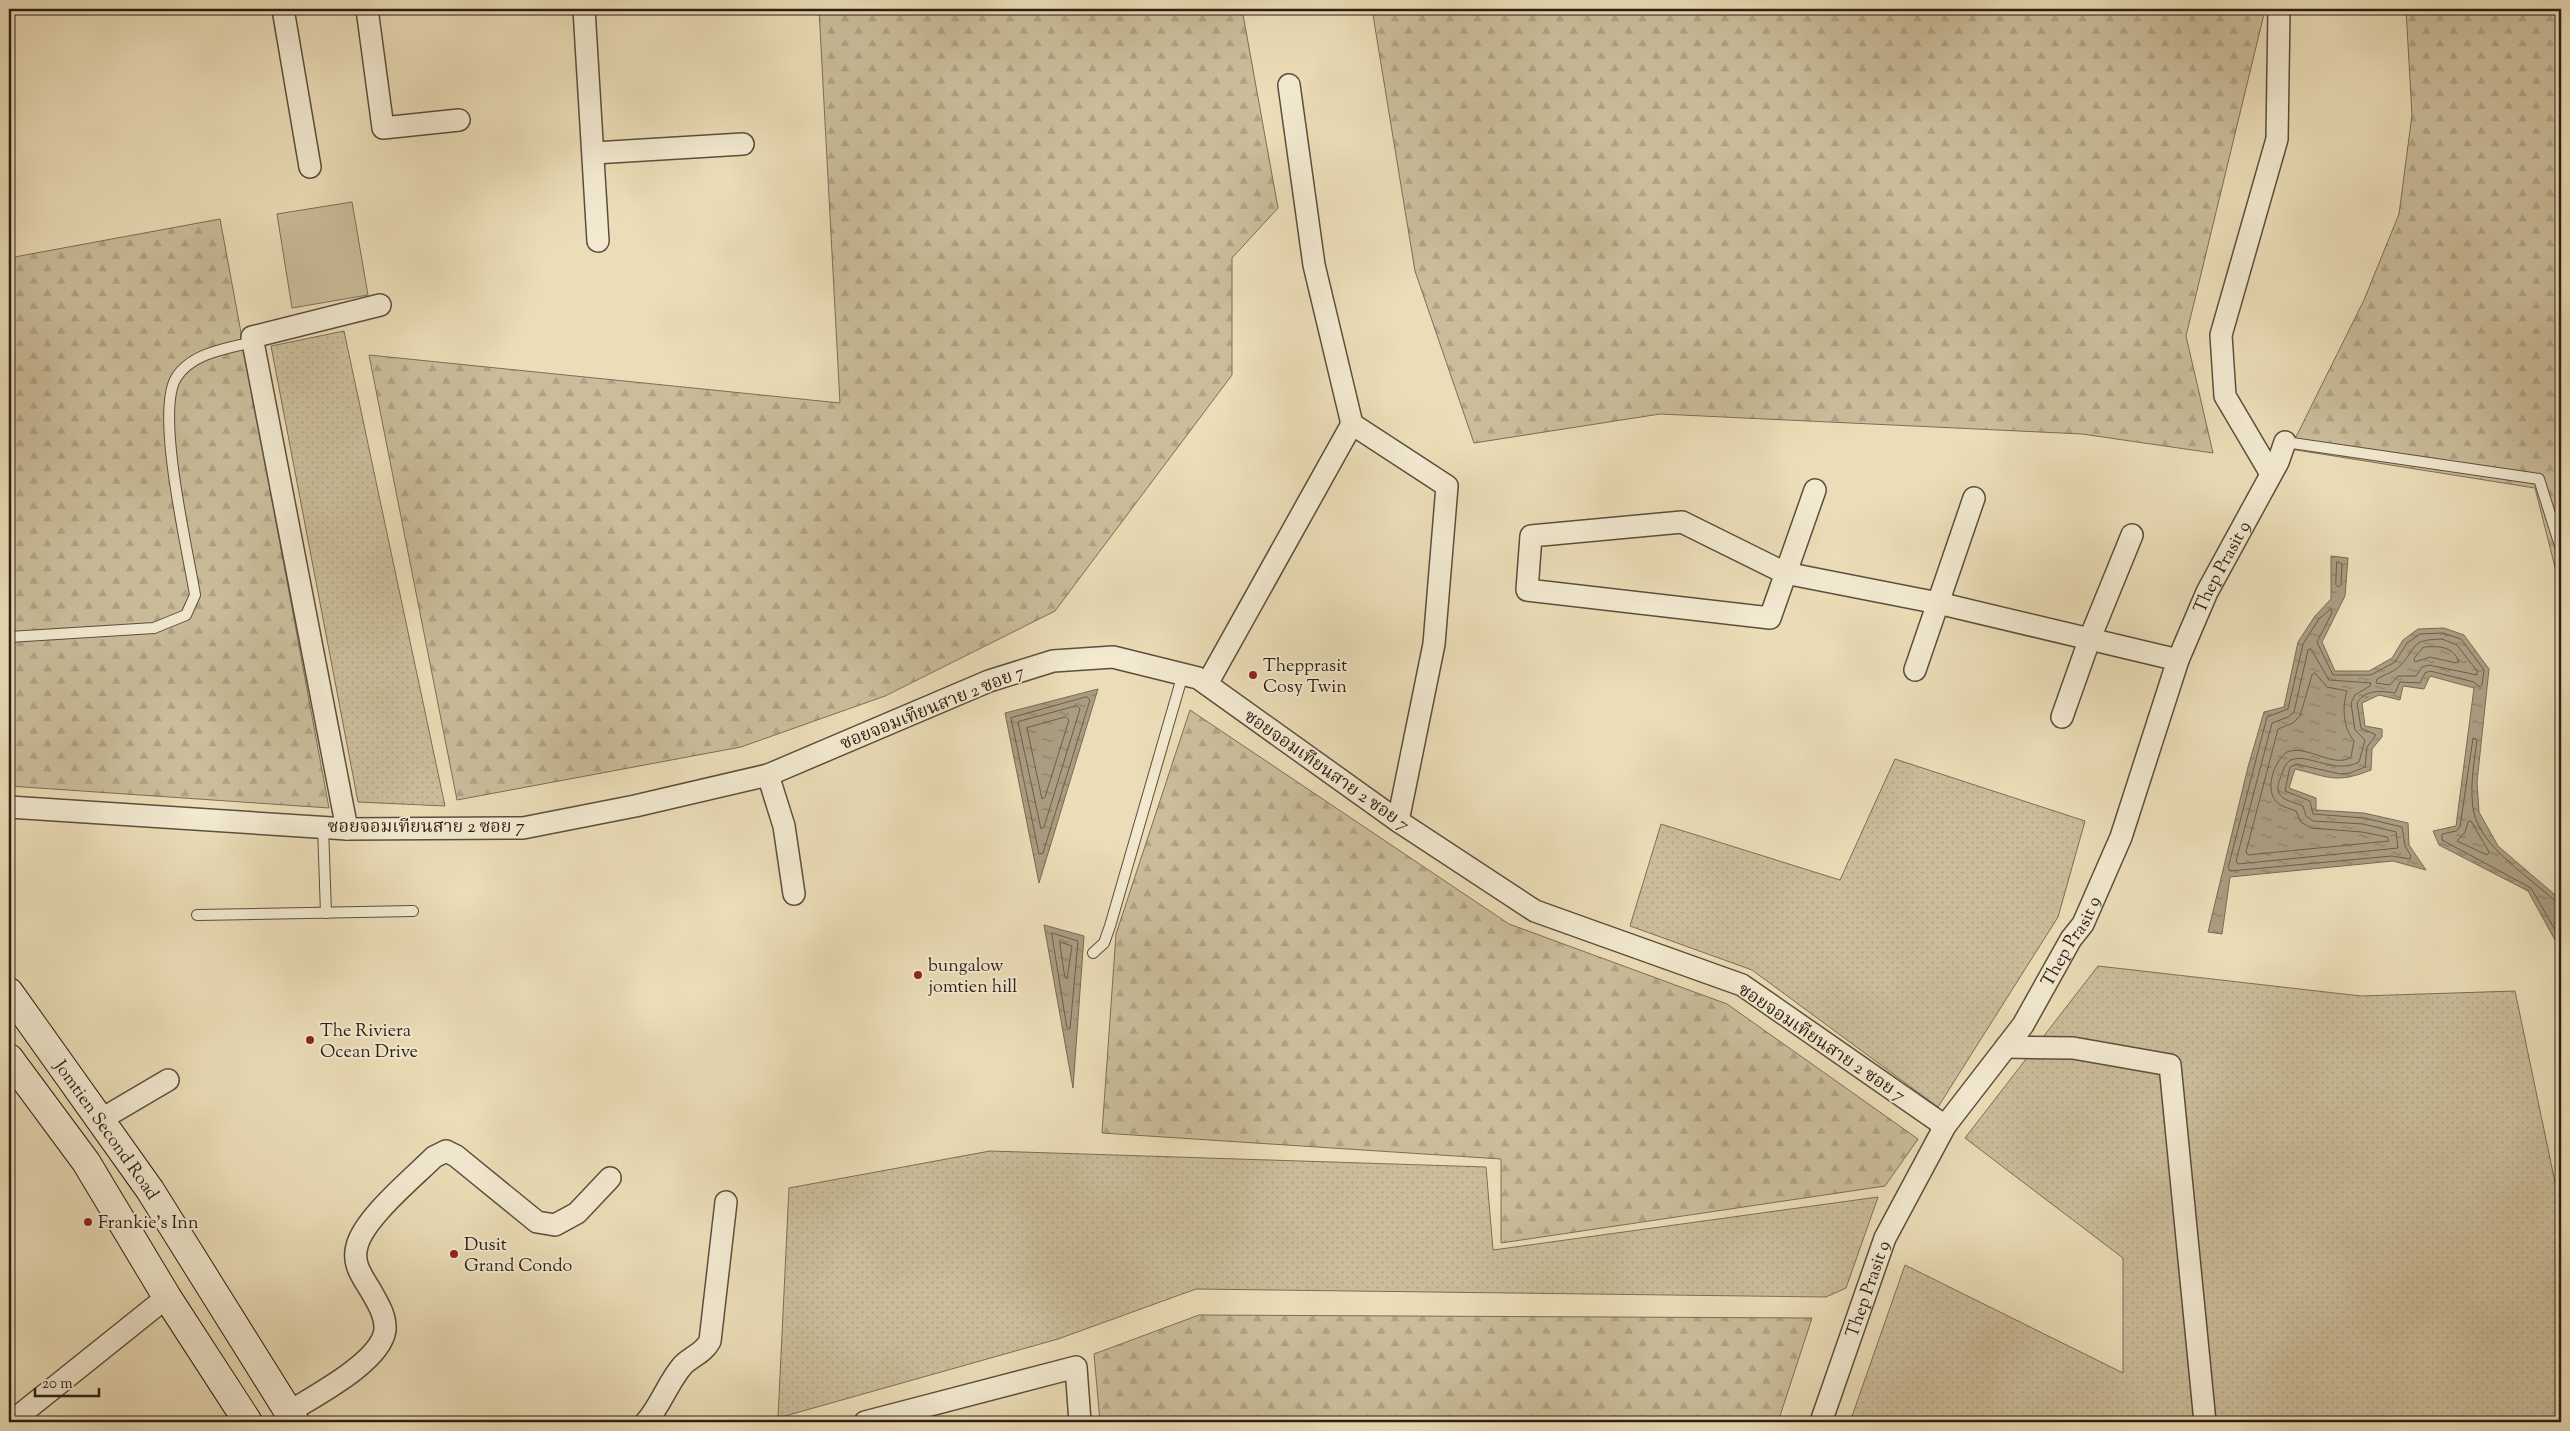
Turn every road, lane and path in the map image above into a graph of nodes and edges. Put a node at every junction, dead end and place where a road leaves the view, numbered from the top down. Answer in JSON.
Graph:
{"nodes":[{"id":1,"x":283,"y":9,"type":"edge"},
{"id":2,"x":367,"y":9,"type":"edge"},
{"id":3,"x":584,"y":9,"type":"edge"},
{"id":4,"x":2278,"y":9,"type":"edge"},
{"id":5,"x":1289,"y":85,"type":"dead end"},
{"id":6,"x":459,"y":120,"type":"dead end"},
{"id":7,"x":743,"y":144,"type":"dead end"},
{"id":8,"x":594,"y":153,"type":"junction"},
{"id":9,"x":310,"y":167,"type":"dead end"},
{"id":10,"x":598,"y":241,"type":"dead end"},
{"id":11,"x":380,"y":305,"type":"dead end"},
{"id":12,"x":253,"y":342,"type":"junction"},
{"id":13,"x":1352,"y":424,"type":"junction"},
{"id":14,"x":2285,"y":442,"type":"joint"},
{"id":15,"x":2271,"y":474,"type":"junction"},
{"id":16,"x":1815,"y":490,"type":"dead end"},
{"id":17,"x":1974,"y":498,"type":"dead end"},
{"id":18,"x":2132,"y":535,"type":"dead end"},
{"id":19,"x":2561,"y":549,"type":"edge"},
{"id":20,"x":1785,"y":573,"type":"junction"},
{"id":21,"x":1938,"y":603,"type":"junction"},
{"id":22,"x":9,"y":637,"type":"edge"},
{"id":23,"x":2090,"y":638,"type":"junction"},
{"id":24,"x":2178,"y":660,"type":"junction"},
{"id":25,"x":1915,"y":670,"type":"dead end"},
{"id":26,"x":1183,"y":674,"type":"junction"},
{"id":27,"x":1207,"y":684,"type":"junction"},
{"id":28,"x":2062,"y":717,"type":"dead end"},
{"id":29,"x":768,"y":775,"type":"junction"},
{"id":30,"x":9,"y":807,"type":"edge"},
{"id":31,"x":1398,"y":821,"type":"junction"},
{"id":32,"x":323,"y":827,"type":"junction"},
{"id":33,"x":348,"y":828,"type":"junction"},
{"id":34,"x":794,"y":894,"type":"dead end"},
{"id":35,"x":413,"y":911,"type":"dead end"},
{"id":36,"x":326,"y":913,"type":"junction"},
{"id":37,"x":197,"y":915,"type":"dead end"},
{"id":38,"x":1093,"y":953,"type":"dead end"},
{"id":39,"x":9,"y":992,"type":"edge"},
{"id":40,"x":2006,"y":1047,"type":"junction"},
{"id":41,"x":9,"y":1058,"type":"edge"},
{"id":42,"x":168,"y":1080,"type":"dead end"},
{"id":43,"x":100,"y":1120,"type":"junction"},
{"id":44,"x":1945,"y":1126,"type":"junction"},
{"id":45,"x":610,"y":1178,"type":"dead end"},
{"id":46,"x":726,"y":1202,"type":"dead end"},
{"id":47,"x":167,"y":1297,"type":"junction"},
{"id":48,"x":292,"y":1417,"type":"edge"},
{"id":49,"x":11,"y":1422,"type":"edge"},
{"id":50,"x":248,"y":1422,"type":"edge"},
{"id":51,"x":646,"y":1422,"type":"edge"},
{"id":52,"x":865,"y":1422,"type":"edge"},
{"id":53,"x":1080,"y":1422,"type":"edge"},
{"id":54,"x":1821,"y":1422,"type":"edge"},
{"id":55,"x":2205,"y":1422,"type":"edge"}],
"edges":[{"from":1,"to":9,"type":"street"},
{"from":2,"to":6,"type":"street"},
{"from":3,"to":8,"type":"street"},
{"from":4,"to":15,"type":"street"},
{"from":5,"to":13,"type":"street"},
{"from":7,"to":8,"type":"street"},
{"from":8,"to":10,"type":"street"},
{"from":11,"to":12,"type":"street"},
{"from":12,"to":22,"type":"lane"},
{"from":12,"to":33,"type":"street"},
{"from":13,"to":27,"type":"street"},
{"from":13,"to":31,"type":"street"},
{"from":14,"to":15,"type":"street","name":"Thep Prasit 9"},
{"from":14,"to":19,"type":"lane"},
{"from":15,"to":24,"type":"street","name":"Thep Prasit 9"},
{"from":16,"to":20,"type":"street"},
{"from":17,"to":21,"type":"street"},
{"from":18,"to":23,"type":"street"},
{"from":20,"to":20,"type":"street"},
{"from":20,"to":21,"type":"street"},
{"from":21,"to":23,"type":"street"},
{"from":21,"to":25,"type":"street"},
{"from":23,"to":24,"type":"street"},
{"from":23,"to":28,"type":"street"},
{"from":24,"to":40,"type":"street","name":"Thep Prasit 9"},
{"from":26,"to":27,"type":"street","name":"ซอยจอมเทียนสาย 2 ซอย 7"},
{"from":26,"to":29,"type":"street","name":"ซอยจอมเทียนสาย 2 ซอย 7"},
{"from":26,"to":38,"type":"lane"},
{"from":27,"to":31,"type":"street","name":"ซอยจอมเทียนสาย 2 ซอย 7"},
{"from":29,"to":33,"type":"street","name":"ซอยจอมเทียนสาย 2 ซอย 7"},
{"from":29,"to":34,"type":"street"},
{"from":30,"to":32,"type":"street","name":"ซอยจอมเทียนสาย 2 ซอย 7"},
{"from":31,"to":44,"type":"street","name":"ซอยจอมเทียนสาย 2 ซอย 7"},
{"from":32,"to":33,"type":"street","name":"ซอยจอมเทียนสาย 2 ซอย 7"},
{"from":32,"to":36,"type":"lane"},
{"from":35,"to":36,"type":"lane"},
{"from":36,"to":37,"type":"lane"},
{"from":39,"to":43,"type":"main road","name":"Jomtien Second Road"},
{"from":40,"to":44,"type":"street","name":"Thep Prasit 9"},
{"from":40,"to":55,"type":"street"},
{"from":41,"to":47,"type":"main road","name":"Jomtien Second Road"},
{"from":42,"to":43,"type":"street"},
{"from":43,"to":48,"type":"main road","name":"Jomtien Second Road"},
{"from":44,"to":54,"type":"street","name":"Thep Prasit 9"},
{"from":45,"to":48,"type":"street"},
{"from":46,"to":51,"type":"street"},
{"from":47,"to":49,"type":"street"},
{"from":47,"to":50,"type":"main road","name":"Jomtien Second Road"},
{"from":52,"to":53,"type":"street"}]}
